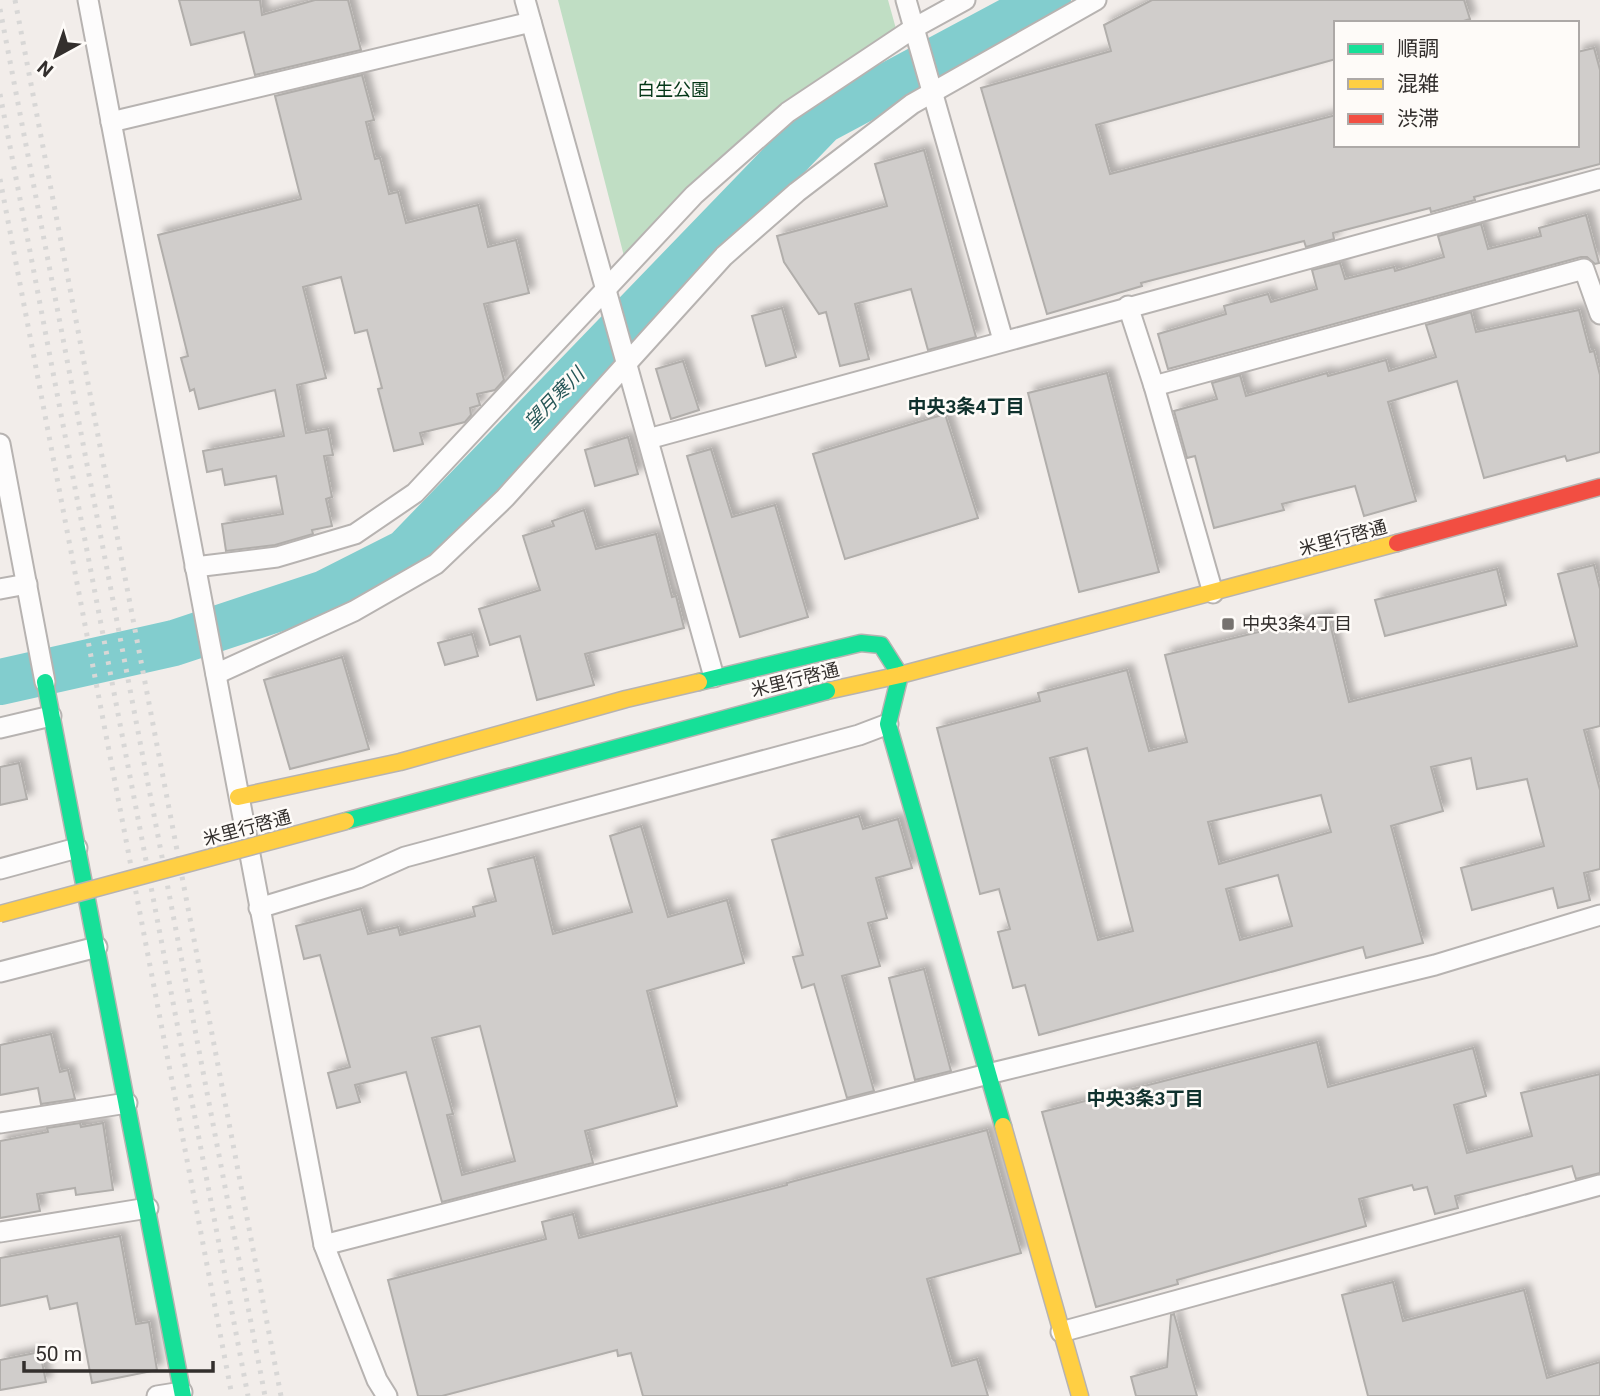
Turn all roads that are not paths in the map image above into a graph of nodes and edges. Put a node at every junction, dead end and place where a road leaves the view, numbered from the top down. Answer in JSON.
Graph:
{"nodes":[{"id":1,"x":88,"y":0,"type":"edge"},
{"id":2,"x":525,"y":0,"type":"edge"},
{"id":3,"x":906,"y":0,"type":"edge"},
{"id":4,"x":965,"y":0,"type":"edge"},
{"id":5,"x":1096,"y":0,"type":"edge"},
{"id":6,"x":531,"y":22,"type":"junction"},
{"id":7,"x":916,"y":35,"type":"junction"},
{"id":8,"x":930,"y":86,"type":"junction"},
{"id":9,"x":111,"y":122,"type":"junction"},
{"id":10,"x":1600,"y":179,"type":"edge"},
{"id":11,"x":609,"y":296,"type":"junction"},
{"id":12,"x":1128,"y":306,"type":"junction"},
{"id":13,"x":1600,"y":314,"type":"edge"},
{"id":14,"x":1003,"y":340,"type":"junction"},
{"id":15,"x":625,"y":353,"type":"junction"},
{"id":16,"x":1154,"y":386,"type":"junction"},
{"id":17,"x":648,"y":439,"type":"junction"},
{"id":18,"x":0,"y":444,"type":"edge"},
{"id":19,"x":1600,"y":487,"type":"edge"},
{"id":20,"x":196,"y":575,"type":"junction"},
{"id":21,"x":27,"y":584,"type":"junction"},
{"id":22,"x":0,"y":589,"type":"edge"},
{"id":23,"x":1213,"y":593,"type":"junction"},
{"id":24,"x":216,"y":674,"type":"junction"},
{"id":25,"x":900,"y":675,"type":"junction"},
{"id":26,"x":713,"y":677,"type":"junction"},
{"id":27,"x":46,"y":682,"type":"joint"},
{"id":28,"x":51,"y":716,"type":"junction"},
{"id":29,"x":888,"y":724,"type":"junction"},
{"id":30,"x":0,"y":728,"type":"edge"},
{"id":31,"x":238,"y":797,"type":"junction"},
{"id":32,"x":77,"y":848,"type":"junction"},
{"id":33,"x":0,"y":869,"type":"edge"},
{"id":34,"x":259,"y":908,"type":"junction"},
{"id":35,"x":0,"y":915,"type":"edge"},
{"id":36,"x":1600,"y":915,"type":"edge"},
{"id":37,"x":97,"y":947,"type":"junction"},
{"id":38,"x":0,"y":972,"type":"edge"},
{"id":39,"x":988,"y":1074,"type":"junction"},
{"id":40,"x":127,"y":1103,"type":"junction"},
{"id":41,"x":0,"y":1124,"type":"edge"},
{"id":42,"x":1600,"y":1185,"type":"edge"},
{"id":43,"x":148,"y":1208,"type":"junction"},
{"id":44,"x":0,"y":1232,"type":"edge"},
{"id":45,"x":324,"y":1245,"type":"junction"},
{"id":46,"x":1061,"y":1332,"type":"junction"},
{"id":47,"x":183,"y":1394,"type":"edge"},
{"id":48,"x":157,"y":1396,"type":"edge"},
{"id":49,"x":387,"y":1396,"type":"edge"},
{"id":50,"x":1080,"y":1396,"type":"edge"}],
"edges":[{"from":1,"to":9,"type":"street"},
{"from":2,"to":6,"type":"street"},
{"from":3,"to":7,"type":"street"},
{"from":4,"to":7,"type":"street"},
{"from":5,"to":8,"type":"street"},
{"from":6,"to":9,"type":"street"},
{"from":6,"to":11,"type":"street"},
{"from":7,"to":8,"type":"street"},
{"from":7,"to":11,"type":"street"},
{"from":8,"to":14,"type":"street"},
{"from":8,"to":15,"type":"street"},
{"from":9,"to":20,"type":"street"},
{"from":10,"to":12,"type":"street"},
{"from":11,"to":15,"type":"street"},
{"from":11,"to":20,"type":"street"},
{"from":12,"to":14,"type":"street"},
{"from":12,"to":16,"type":"street"},
{"from":13,"to":16,"type":"street"},
{"from":14,"to":17,"type":"street"},
{"from":15,"to":17,"type":"street"},
{"from":15,"to":24,"type":"street"},
{"from":16,"to":23,"type":"street"},
{"from":17,"to":26,"type":"street"},
{"from":18,"to":21,"type":"street"},
{"from":19,"to":23,"type":"street","name":"米里行啓通"},
{"from":20,"to":24,"type":"street"},
{"from":21,"to":22,"type":"street"},
{"from":21,"to":27,"type":"street"},
{"from":23,"to":25,"type":"street","name":"米里行啓通"},
{"from":24,"to":31,"type":"street"},
{"from":25,"to":26,"type":"street"},
{"from":25,"to":29,"type":"street"},
{"from":25,"to":35,"type":"street","name":"米里行啓通","bridge":true},
{"from":26,"to":31,"type":"street"},
{"from":27,"to":28,"type":"street"},
{"from":28,"to":30,"type":"street"},
{"from":28,"to":32,"type":"street"},
{"from":29,"to":34,"type":"street"},
{"from":29,"to":39,"type":"street"},
{"from":31,"to":34,"type":"street"},
{"from":32,"to":33,"type":"street"},
{"from":32,"to":37,"type":"street"},
{"from":34,"to":45,"type":"street"},
{"from":36,"to":39,"type":"street"},
{"from":37,"to":38,"type":"street"},
{"from":37,"to":40,"type":"street"},
{"from":39,"to":45,"type":"street"},
{"from":39,"to":46,"type":"street"},
{"from":40,"to":41,"type":"street"},
{"from":40,"to":43,"type":"street"},
{"from":42,"to":46,"type":"street"},
{"from":43,"to":44,"type":"street"},
{"from":43,"to":47,"type":"street"},
{"from":45,"to":49,"type":"street"},
{"from":46,"to":50,"type":"street"},
{"from":47,"to":48,"type":"street"}]}
